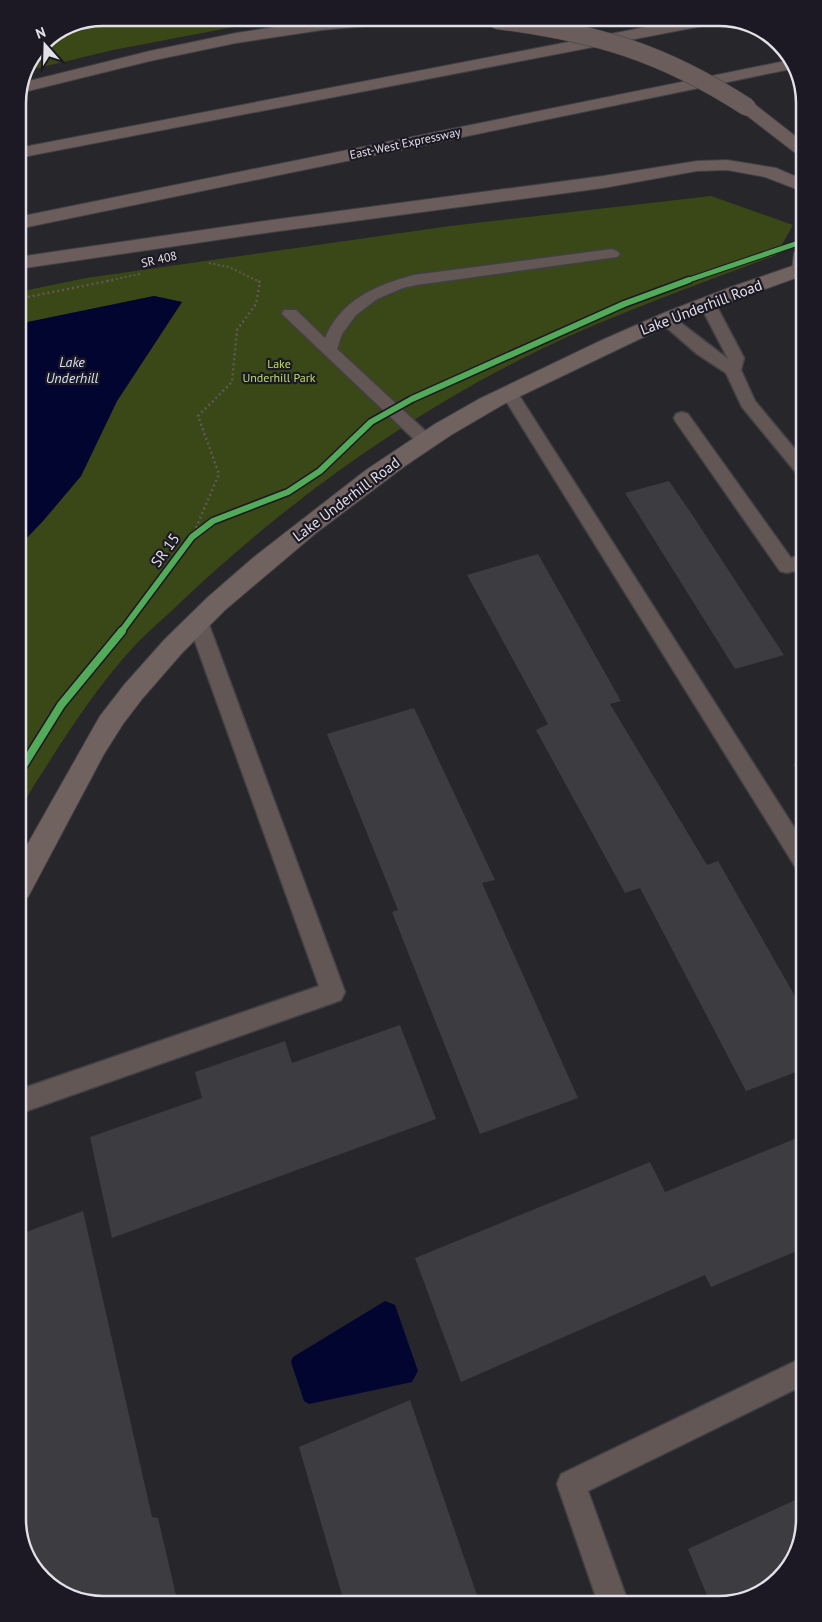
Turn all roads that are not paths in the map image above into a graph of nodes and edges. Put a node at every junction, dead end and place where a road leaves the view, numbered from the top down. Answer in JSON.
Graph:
{"nodes":[{"id":1,"x":321,"y":26,"type":"edge"},
{"id":2,"x":539,"y":26,"type":"edge"},
{"id":3,"x":677,"y":26,"type":"edge"},
{"id":4,"x":785,"y":66,"type":"edge"},
{"id":5,"x":28,"y":86,"type":"edge"},
{"id":6,"x":796,"y":145,"type":"edge"},
{"id":7,"x":26,"y":151,"type":"edge"},
{"id":8,"x":787,"y":179,"type":"junction"},
{"id":9,"x":796,"y":183,"type":"edge"},
{"id":10,"x":796,"y":193,"type":"edge"},
{"id":11,"x":26,"y":221,"type":"edge"},
{"id":12,"x":612,"y":254,"type":"dead end"},
{"id":13,"x":26,"y":262,"type":"edge"},
{"id":14,"x":796,"y":272,"type":"edge"},
{"id":15,"x":707,"y":303,"type":"junction"},
{"id":16,"x":290,"y":314,"type":"road end"},
{"id":17,"x":666,"y":320,"type":"junction"},
{"id":18,"x":328,"y":350,"type":"junction"},
{"id":19,"x":733,"y":370,"type":"junction"},
{"id":20,"x":509,"y":393,"type":"junction"},
{"id":21,"x":682,"y":418,"type":"dead end"},
{"id":22,"x":426,"y":441,"type":"junction"},
{"id":23,"x":796,"y":461,"type":"edge"},
{"id":24,"x":796,"y":563,"type":"edge"},
{"id":25,"x":198,"y":622,"type":"junction"},
{"id":26,"x":796,"y":848,"type":"edge"},
{"id":27,"x":26,"y":873,"type":"edge"},
{"id":28,"x":26,"y":1099,"type":"edge"},
{"id":29,"x":796,"y":1375,"type":"edge"},
{"id":30,"x":611,"y":1596,"type":"edge"}],
"edges":[{"from":1,"to":5,"type":"highway"},
{"from":2,"to":6,"type":"highway","bridge":true},
{"from":3,"to":7,"type":"highway"},
{"from":4,"to":11,"type":"highway","name":"East-West Expressway"},
{"from":8,"to":9,"type":"highway"},
{"from":8,"to":10,"type":"highway"},
{"from":8,"to":13,"type":"highway"},
{"from":12,"to":18,"type":"lane"},
{"from":14,"to":15,"type":"main road","name":"Lake Underhill Road"},
{"from":15,"to":17,"type":"main road","name":"Lake Underhill Road"},
{"from":15,"to":19,"type":"lane"},
{"from":16,"to":18,"type":"lane"},
{"from":17,"to":19,"type":"lane"},
{"from":17,"to":20,"type":"main road","name":"Lake Underhill Road"},
{"from":18,"to":22,"type":"lane"},
{"from":19,"to":23,"type":"lane"},
{"from":20,"to":22,"type":"main road","name":"Lake Underhill Road"},
{"from":20,"to":26,"type":"lane"},
{"from":21,"to":24,"type":"lane"},
{"from":22,"to":25,"type":"main road","name":"Lake Underhill Road"},
{"from":25,"to":27,"type":"main road","name":"Lake Underhill Road"},
{"from":25,"to":28,"type":"lane"},
{"from":29,"to":30,"type":"lane"}]}
